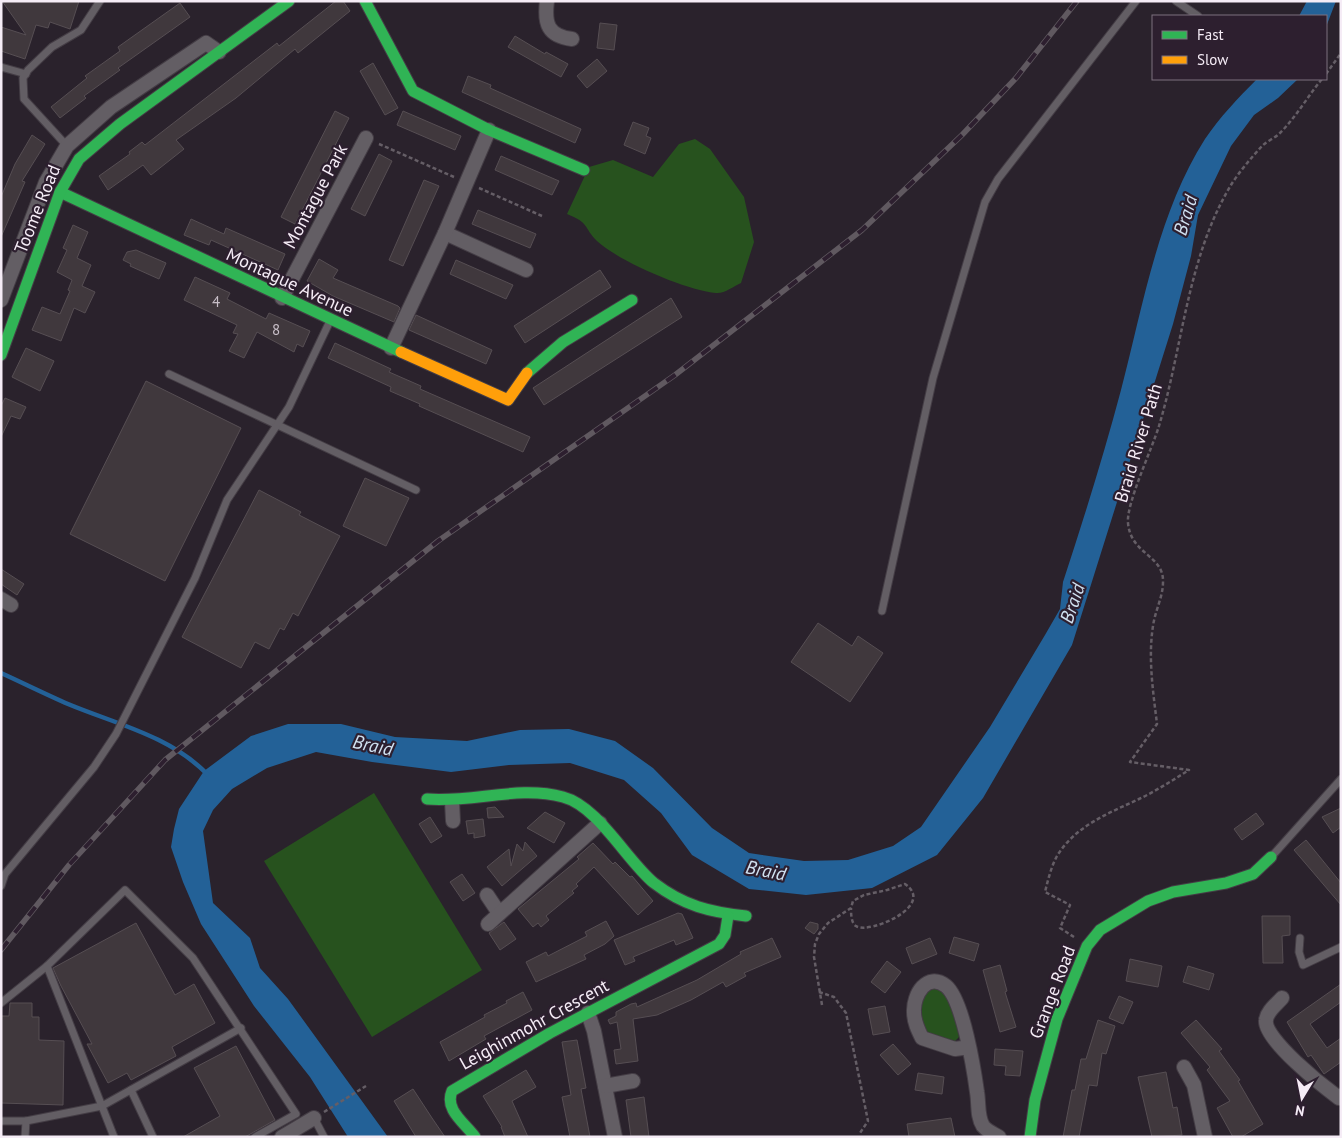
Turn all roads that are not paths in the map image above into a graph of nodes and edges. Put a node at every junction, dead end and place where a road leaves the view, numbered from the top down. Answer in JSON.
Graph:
{"nodes":[{"id":1,"x":100,"y":1,"type":"edge"},
{"id":2,"x":289,"y":1,"type":"edge"},
{"id":3,"x":365,"y":1,"type":"edge"},
{"id":4,"x":547,"y":1,"type":"edge"},
{"id":5,"x":1136,"y":1,"type":"edge"},
{"id":6,"x":1176,"y":1,"type":"edge"},
{"id":7,"x":1197,"y":15,"type":"edge"},
{"id":8,"x":572,"y":39,"type":"dead end"},
{"id":9,"x":219,"y":52,"type":"junction"},
{"id":10,"x":1,"y":67,"type":"edge"},
{"id":11,"x":26,"y":74,"type":"junction"},
{"id":12,"x":489,"y":130,"type":"junction"},
{"id":13,"x":366,"y":138,"type":"dead end"},
{"id":14,"x":67,"y":146,"type":"junction"},
{"id":15,"x":79,"y":160,"type":"junction"},
{"id":16,"x":584,"y":170,"type":"dead end"},
{"id":17,"x":60,"y":192,"type":"junction"},
{"id":18,"x":445,"y":233,"type":"junction"},
{"id":19,"x":526,"y":270,"type":"dead end"},
{"id":20,"x":282,"y":298,"type":"junction"},
{"id":21,"x":1,"y":300,"type":"edge"},
{"id":22,"x":632,"y":300,"type":"dead end"},
{"id":23,"x":330,"y":320,"type":"junction"},
{"id":24,"x":391,"y":348,"type":"junction"},
{"id":25,"x":1,"y":355,"type":"edge"},
{"id":26,"x":169,"y":374,"type":"dead end"},
{"id":27,"x":277,"y":426,"type":"junction"},
{"id":28,"x":416,"y":490,"type":"dead end"},
{"id":29,"x":882,"y":612,"type":"dead end"},
{"id":30,"x":1341,"y":779,"type":"edge"},
{"id":31,"x":427,"y":799,"type":"dead end"},
{"id":32,"x":452,"y":801,"type":"junction"},
{"id":33,"x":454,"y":821,"type":"dead end"},
{"id":34,"x":600,"y":822,"type":"junction"},
{"id":35,"x":1271,"y":857,"type":"joint"},
{"id":36,"x":1,"y":886,"type":"edge"},
{"id":37,"x":488,"y":895,"type":"dead end"},
{"id":38,"x":499,"y":913,"type":"junction"},
{"id":39,"x":728,"y":916,"type":"junction"},
{"id":40,"x":746,"y":916,"type":"dead end"},
{"id":41,"x":488,"y":924,"type":"dead end"},
{"id":42,"x":1300,"y":938,"type":"dead end"},
{"id":43,"x":1341,"y":947,"type":"edge"},
{"id":44,"x":46,"y":966,"type":"junction"},
{"id":45,"x":1282,"y":998,"type":"dead end"},
{"id":46,"x":1,"y":1003,"type":"edge"},
{"id":47,"x":588,"y":1013,"type":"junction"},
{"id":48,"x":241,"y":1028,"type":"junction"},
{"id":49,"x":969,"y":1047,"type":"junction"},
{"id":50,"x":1184,"y":1067,"type":"dead end"},
{"id":51,"x":633,"y":1081,"type":"dead end"},
{"id":52,"x":605,"y":1086,"type":"junction"},
{"id":53,"x":131,"y":1090,"type":"junction"},
{"id":54,"x":1340,"y":1098,"type":"edge"},
{"id":55,"x":102,"y":1106,"type":"junction"},
{"id":56,"x":318,"y":1115,"type":"joint"},
{"id":57,"x":1,"y":1121,"type":"edge"},
{"id":58,"x":26,"y":1121,"type":"junction"},
{"id":59,"x":25,"y":1137,"type":"edge"},
{"id":60,"x":114,"y":1137,"type":"edge"},
{"id":61,"x":153,"y":1137,"type":"edge"},
{"id":62,"x":255,"y":1137,"type":"edge"},
{"id":63,"x":282,"y":1137,"type":"edge"},
{"id":64,"x":324,"y":1137,"type":"edge"},
{"id":65,"x":475,"y":1137,"type":"edge"},
{"id":66,"x":615,"y":1137,"type":"edge"},
{"id":67,"x":999,"y":1137,"type":"edge"},
{"id":68,"x":1030,"y":1137,"type":"edge"},
{"id":69,"x":1205,"y":1137,"type":"edge"}],
"edges":[{"from":1,"to":11,"type":"lane"},
{"from":2,"to":9,"type":"street","name":"Toome Road"},
{"from":3,"to":12,"type":"street"},
{"from":4,"to":8,"type":"street"},
{"from":5,"to":29,"type":"lane"},
{"from":6,"to":7,"type":"lane"},
{"from":9,"to":14,"type":"street","name":"Toome Road"},
{"from":9,"to":15,"type":"street","name":"Toome Road"},
{"from":10,"to":11,"type":"lane"},
{"from":11,"to":14,"type":"lane"},
{"from":12,"to":16,"type":"street"},
{"from":12,"to":18,"type":"street"},
{"from":13,"to":20,"type":"street","name":"Montague Park"},
{"from":14,"to":15,"type":"street"},
{"from":14,"to":21,"type":"street","name":"Toome Road"},
{"from":15,"to":17,"type":"street","name":"Toome Road"},
{"from":17,"to":20,"type":"street","name":"Montague Avenue"},
{"from":17,"to":25,"type":"street","name":"Toome Road"},
{"from":18,"to":19,"type":"street"},
{"from":18,"to":24,"type":"street"},
{"from":20,"to":23,"type":"street","name":"Montague Avenue"},
{"from":22,"to":24,"type":"street","name":"Montague Avenue"},
{"from":23,"to":24,"type":"street","name":"Montague Avenue"},
{"from":23,"to":27,"type":"lane"},
{"from":26,"to":27,"type":"lane"},
{"from":27,"to":28,"type":"lane"},
{"from":27,"to":36,"type":"lane"},
{"from":30,"to":35,"type":"lane"},
{"from":31,"to":32,"type":"street"},
{"from":32,"to":33,"type":"street"},
{"from":32,"to":34,"type":"street"},
{"from":34,"to":38,"type":"street"},
{"from":34,"to":39,"type":"street"},
{"from":35,"to":68,"type":"street","name":"Grange Road"},
{"from":37,"to":38,"type":"street"},
{"from":38,"to":41,"type":"street"},
{"from":39,"to":40,"type":"street"},
{"from":39,"to":47,"type":"street","name":"Leighinmohr Crescent"},
{"from":42,"to":43,"type":"lane"},
{"from":44,"to":46,"type":"lane"},
{"from":44,"to":48,"type":"lane"},
{"from":44,"to":55,"type":"lane"},
{"from":45,"to":54,"type":"street"},
{"from":47,"to":52,"type":"street"},
{"from":47,"to":65,"type":"street","name":"Leighinmohr Crescent"},
{"from":48,"to":53,"type":"lane"},
{"from":48,"to":62,"type":"lane"},
{"from":49,"to":49,"type":"street"},
{"from":49,"to":67,"type":"street"},
{"from":50,"to":69,"type":"street"},
{"from":51,"to":52,"type":"street"},
{"from":52,"to":66,"type":"street"},
{"from":53,"to":55,"type":"lane"},
{"from":53,"to":61,"type":"lane"},
{"from":55,"to":58,"type":"lane"},
{"from":55,"to":60,"type":"lane"},
{"from":56,"to":63,"type":"street"},
{"from":56,"to":64,"type":"lane"},
{"from":57,"to":58,"type":"lane"},
{"from":58,"to":59,"type":"lane"}]}
